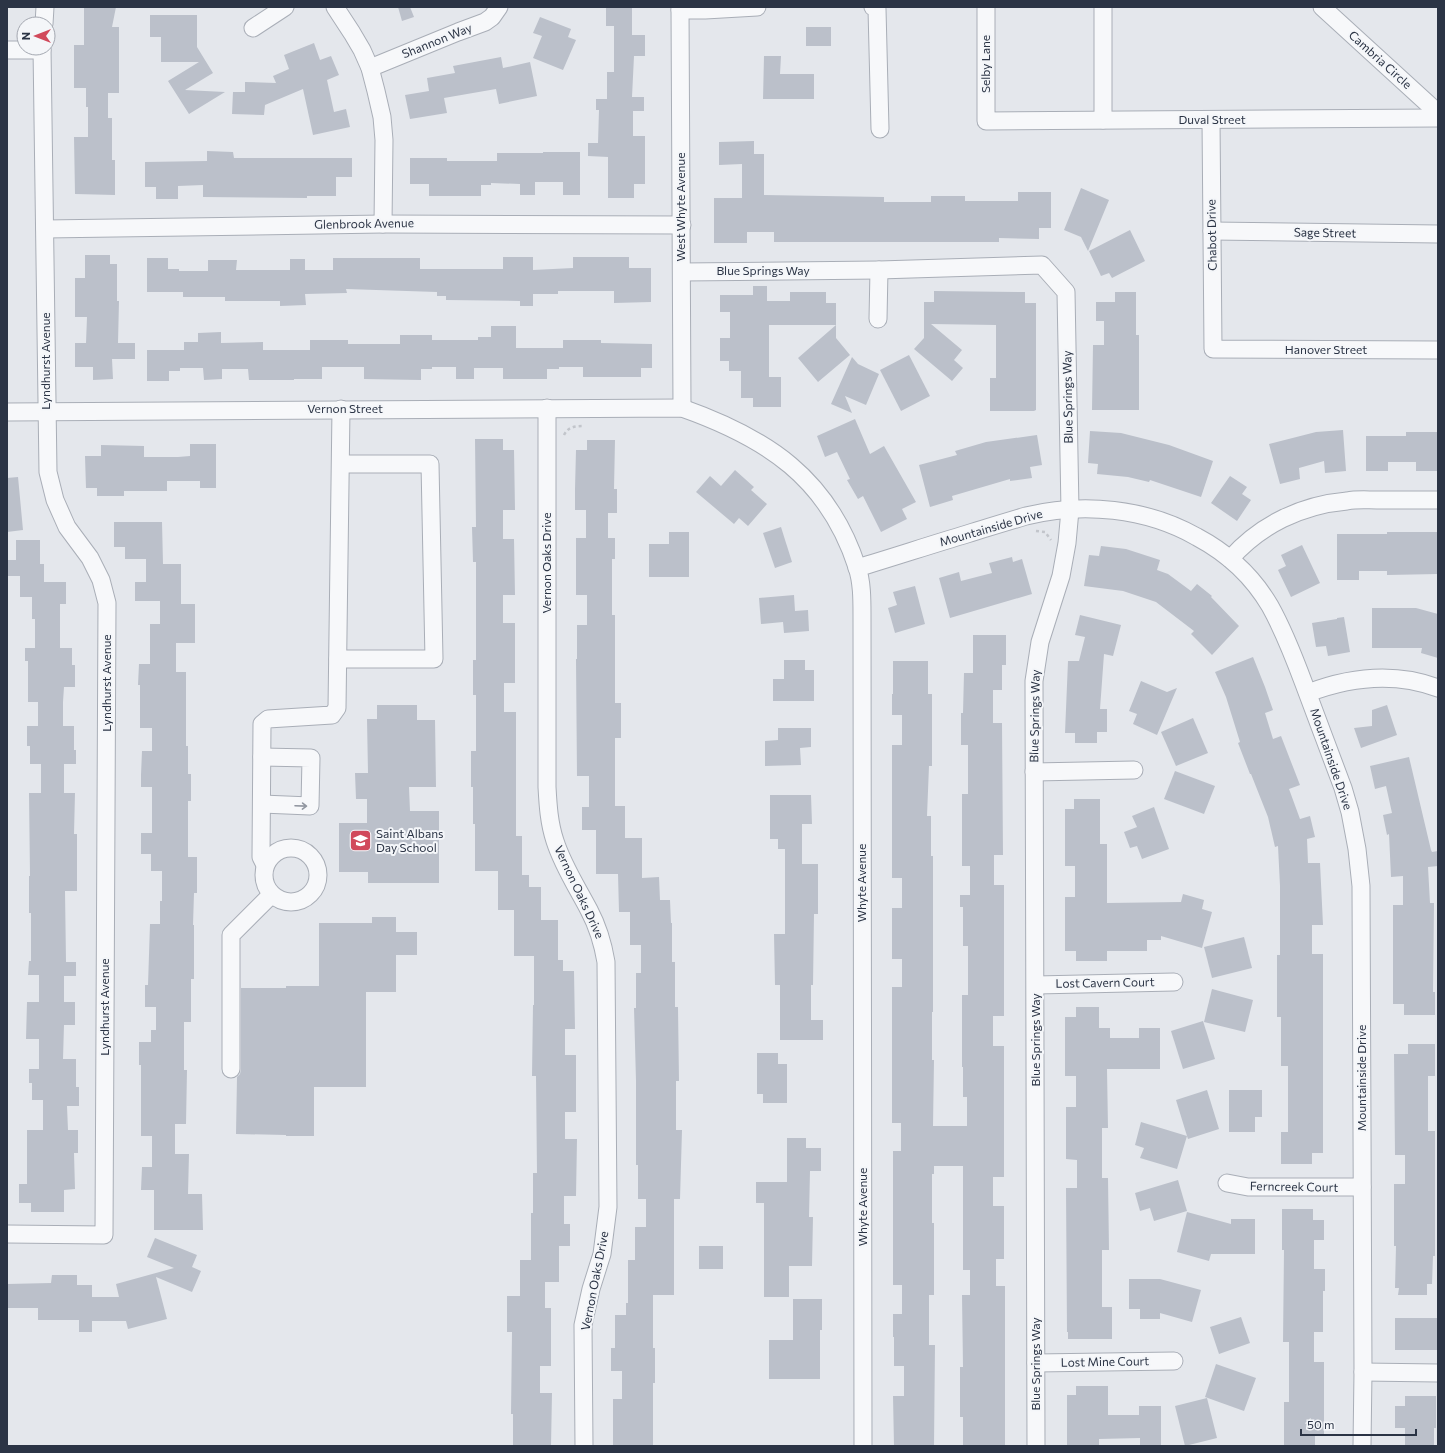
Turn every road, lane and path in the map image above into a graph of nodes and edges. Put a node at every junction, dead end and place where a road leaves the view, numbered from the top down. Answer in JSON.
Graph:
{"nodes":[{"id":1,"x":285,"y":7,"type":"edge"},
{"id":2,"x":335,"y":7,"type":"edge"},
{"id":3,"x":499,"y":7,"type":"edge"},
{"id":4,"x":757,"y":7,"type":"edge"},
{"id":5,"x":873,"y":7,"type":"edge"},
{"id":6,"x":986,"y":7,"type":"edge"},
{"id":7,"x":1103,"y":7,"type":"edge"},
{"id":8,"x":1322,"y":7,"type":"edge"},
{"id":9,"x":680,"y":9,"type":"edge"},
{"id":10,"x":253,"y":28,"type":"dead end"},
{"id":11,"x":42,"y":56,"type":"edge"},
{"id":12,"x":370,"y":68,"type":"junction"},
{"id":13,"x":1438,"y":113,"type":"edge"},
{"id":14,"x":1438,"y":118,"type":"edge"},
{"id":15,"x":1103,"y":120,"type":"junction"},
{"id":16,"x":1211,"y":120,"type":"junction"},
{"id":17,"x":986,"y":121,"type":"joint"},
{"id":18,"x":880,"y":129,"type":"dead end"},
{"id":19,"x":383,"y":224,"type":"junction"},
{"id":20,"x":682,"y":225,"type":"junction"},
{"id":21,"x":45,"y":229,"type":"junction"},
{"id":22,"x":1212,"y":231,"type":"junction"},
{"id":23,"x":1438,"y":234,"type":"edge"},
{"id":24,"x":880,"y":270,"type":"junction"},
{"id":25,"x":682,"y":272,"type":"junction"},
{"id":26,"x":878,"y":319,"type":"dead end"},
{"id":27,"x":1213,"y":350,"type":"joint"},
{"id":28,"x":1438,"y":350,"type":"edge"},
{"id":29,"x":547,"y":408,"type":"junction"},
{"id":30,"x":682,"y":408,"type":"junction"},
{"id":31,"x":341,"y":409,"type":"junction"},
{"id":32,"x":47,"y":411,"type":"junction"},
{"id":33,"x":7,"y":412,"type":"edge"},
{"id":34,"x":341,"y":464,"type":"junction"},
{"id":35,"x":1438,"y":500,"type":"edge"},
{"id":36,"x":1070,"y":510,"type":"junction"},
{"id":37,"x":1030,"y":530,"type":"dead end"},
{"id":38,"x":1053,"y":542,"type":"dead end"},
{"id":39,"x":1230,"y":559,"type":"junction"},
{"id":40,"x":857,"y":568,"type":"junction"},
{"id":41,"x":338,"y":659,"type":"junction"},
{"id":42,"x":1438,"y":688,"type":"edge"},
{"id":43,"x":1308,"y":693,"type":"junction"},
{"id":44,"x":262,"y":757,"type":"junction"},
{"id":45,"x":1134,"y":770,"type":"dead end"},
{"id":46,"x":1034,"y":772,"type":"junction"},
{"id":47,"x":262,"y":804,"type":"junction"},
{"id":48,"x":265,"y":865,"type":"junction"},
{"id":49,"x":271,"y":895,"type":"junction"},
{"id":50,"x":1174,"y":982,"type":"dead end"},
{"id":51,"x":1036,"y":985,"type":"junction"},
{"id":52,"x":231,"y":1069,"type":"dead end"},
{"id":53,"x":1227,"y":1183,"type":"dead end"},
{"id":54,"x":1362,"y":1187,"type":"junction"},
{"id":55,"x":7,"y":1234,"type":"edge"},
{"id":56,"x":1174,"y":1361,"type":"dead end"},
{"id":57,"x":1036,"y":1363,"type":"junction"},
{"id":58,"x":1363,"y":1372,"type":"junction"},
{"id":59,"x":1438,"y":1373,"type":"edge"},
{"id":60,"x":584,"y":1446,"type":"edge"},
{"id":61,"x":863,"y":1446,"type":"edge"},
{"id":62,"x":1036,"y":1446,"type":"edge"},
{"id":63,"x":1362,"y":1446,"type":"edge"}],
"edges":[{"from":1,"to":10,"type":"street"},
{"from":2,"to":12,"type":"street"},
{"from":3,"to":12,"type":"street","name":"Shannon Way"},
{"from":4,"to":9,"type":"street"},
{"from":5,"to":18,"type":"street"},
{"from":6,"to":17,"type":"street","name":"Selby Lane"},
{"from":7,"to":15,"type":"street"},
{"from":8,"to":13,"type":"street","name":"Cambria Circle"},
{"from":9,"to":20,"type":"street","name":"West Whyte Avenue"},
{"from":11,"to":21,"type":"street","name":"Lyndhurst Avenue"},
{"from":12,"to":19,"type":"street"},
{"from":14,"to":16,"type":"street","name":"Duval Street"},
{"from":15,"to":16,"type":"street","name":"Duval Street"},
{"from":15,"to":17,"type":"street","name":"Duval Street"},
{"from":16,"to":22,"type":"street","name":"Chabot Drive"},
{"from":19,"to":20,"type":"street","name":"Glenbrook Avenue"},
{"from":19,"to":21,"type":"street","name":"Glenbrook Avenue"},
{"from":20,"to":25,"type":"street","name":"West Whyte Avenue"},
{"from":21,"to":32,"type":"street","name":"Lyndhurst Avenue"},
{"from":22,"to":23,"type":"street","name":"Sage Street"},
{"from":22,"to":27,"type":"street","name":"Chabot Drive"},
{"from":24,"to":25,"type":"street","name":"Blue Springs Way"},
{"from":24,"to":26,"type":"street"},
{"from":24,"to":36,"type":"street","name":"Blue Springs Way"},
{"from":25,"to":30,"type":"street","name":"West Whyte Avenue"},
{"from":27,"to":28,"type":"street","name":"Hanover Street"},
{"from":29,"to":30,"type":"street","name":"Vernon Street"},
{"from":29,"to":31,"type":"street","name":"Vernon Street"},
{"from":29,"to":60,"type":"street","name":"Vernon Oaks Drive"},
{"from":30,"to":40,"type":"street","name":"Whyte Avenue"},
{"from":31,"to":32,"type":"street","name":"Vernon Street"},
{"from":31,"to":34,"type":"street"},
{"from":32,"to":33,"type":"street","name":"Vernon Street"},
{"from":32,"to":55,"type":"street","name":"Lyndhurst Avenue"},
{"from":34,"to":41,"type":"street"},
{"from":34,"to":41,"type":"street"},
{"from":35,"to":39,"type":"street"},
{"from":36,"to":39,"type":"street","name":"Mountainside Drive"},
{"from":36,"to":40,"type":"street","name":"Mountainside Drive"},
{"from":36,"to":46,"type":"street","name":"Blue Springs Way"},
{"from":37,"to":38,"type":"path"},
{"from":39,"to":43,"type":"street","name":"Mountainside Drive"},
{"from":40,"to":61,"type":"street","name":"Whyte Avenue"},
{"from":41,"to":44,"type":"street"},
{"from":42,"to":43,"type":"street"},
{"from":43,"to":54,"type":"street","name":"Mountainside Drive"},
{"from":44,"to":47,"type":"street"},
{"from":47,"to":44,"type":"street","one_way":true},
{"from":45,"to":46,"type":"street"},
{"from":46,"to":51,"type":"street","name":"Blue Springs Way"},
{"from":47,"to":48,"type":"street"},
{"from":48,"to":49,"type":"street"},
{"from":48,"to":49,"type":"street"},
{"from":49,"to":52,"type":"street"},
{"from":50,"to":51,"type":"street","name":"Lost Cavern Court"},
{"from":51,"to":57,"type":"street","name":"Blue Springs Way"},
{"from":53,"to":54,"type":"street","name":"Ferncreek Court"},
{"from":54,"to":58,"type":"street","name":"Mountainside Drive"},
{"from":56,"to":57,"type":"street","name":"Lost Mine Court"},
{"from":57,"to":62,"type":"street","name":"Blue Springs Way"},
{"from":58,"to":59,"type":"street"},
{"from":58,"to":63,"type":"street","name":"Mountainside Drive"}]}
